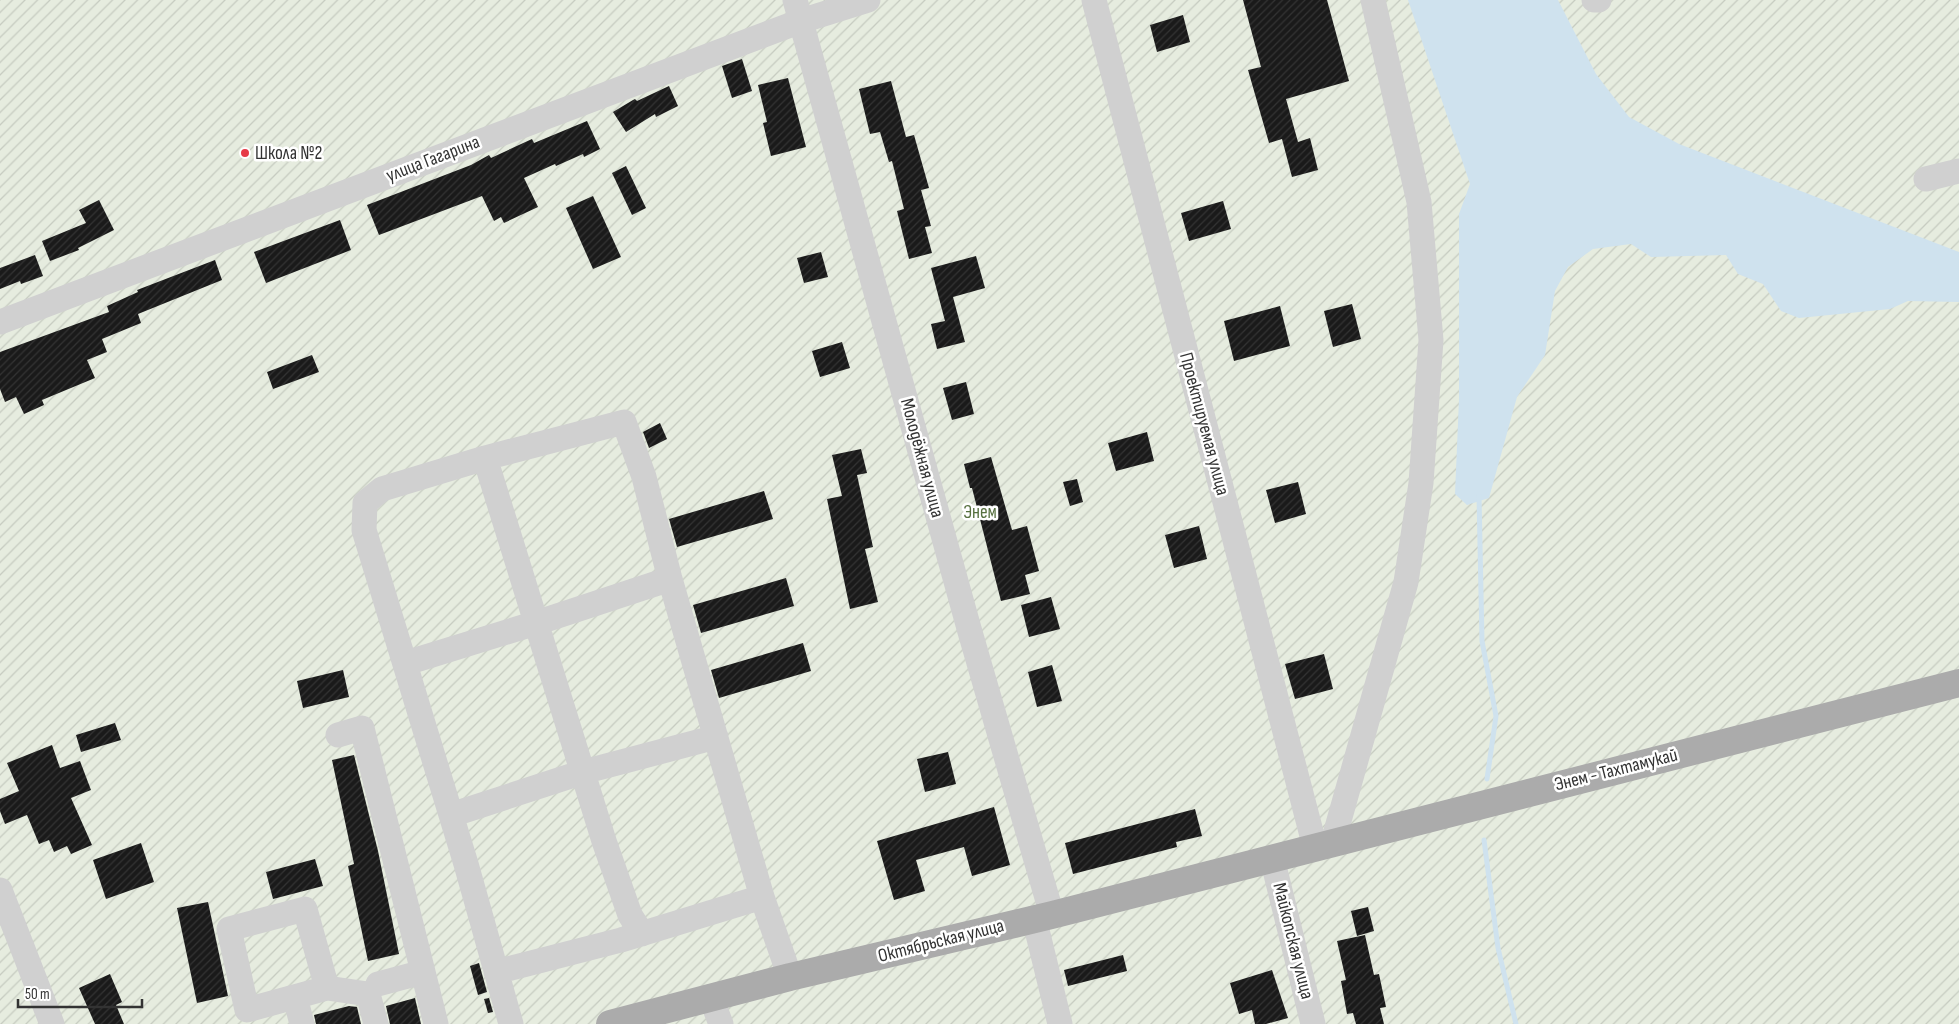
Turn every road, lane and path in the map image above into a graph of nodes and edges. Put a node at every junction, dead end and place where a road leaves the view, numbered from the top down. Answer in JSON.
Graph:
{"nodes":[{"id":1,"x":868,"y":0,"type":"edge"},
{"id":2,"x":1094,"y":0,"type":"edge"},
{"id":3,"x":1373,"y":0,"type":"edge"},
{"id":4,"x":1594,"y":0,"type":"edge"},
{"id":5,"x":1599,"y":0,"type":"edge"},
{"id":6,"x":798,"y":10,"type":"edge"},
{"id":7,"x":1959,"y":170,"type":"edge"},
{"id":8,"x":1926,"y":179,"type":"dead end"},
{"id":9,"x":0,"y":322,"type":"edge"},
{"id":10,"x":485,"y":458,"type":"junction"},
{"id":11,"x":670,"y":578,"type":"junction"},
{"id":12,"x":536,"y":623,"type":"junction"},
{"id":13,"x":406,"y":663,"type":"junction"},
{"id":14,"x":1959,"y":683,"type":"edge"},
{"id":15,"x":338,"y":735,"type":"dead end"},
{"id":16,"x":716,"y":737,"type":"junction"},
{"id":17,"x":583,"y":772,"type":"junction"},
{"id":18,"x":451,"y":815,"type":"junction"},
{"id":19,"x":1324,"y":845,"type":"junction"},
{"id":20,"x":1272,"y":858,"type":"junction"},
{"id":21,"x":0,"y":890,"type":"edge"},
{"id":22,"x":762,"y":897,"type":"junction"},
{"id":23,"x":1043,"y":917,"type":"junction"},
{"id":24,"x":642,"y":934,"type":"junction"},
{"id":25,"x":423,"y":972,"type":"junction"},
{"id":26,"x":496,"y":972,"type":"junction"},
{"id":27,"x":790,"y":977,"type":"junction"},
{"id":28,"x":378,"y":984,"type":"dead end"},
{"id":29,"x":327,"y":988,"type":"junction"},
{"id":30,"x":295,"y":997,"type":"junction"},
{"id":31,"x":712,"y":998,"type":"junction"},
{"id":32,"x":241,"y":1017,"type":"edge"},
{"id":33,"x":52,"y":1024,"type":"edge"},
{"id":34,"x":302,"y":1024,"type":"edge"},
{"id":35,"x":376,"y":1024,"type":"edge"},
{"id":36,"x":436,"y":1024,"type":"edge"},
{"id":37,"x":511,"y":1024,"type":"edge"},
{"id":38,"x":610,"y":1024,"type":"edge"},
{"id":39,"x":721,"y":1024,"type":"edge"},
{"id":40,"x":1060,"y":1024,"type":"edge"},
{"id":41,"x":1313,"y":1024,"type":"edge"}],
"edges":[{"from":1,"to":6,"type":"street","name":"улица Гагарина"},
{"from":2,"to":19,"type":"street","name":"Проектируемая улица"},
{"from":3,"to":19,"type":"street"},
{"from":4,"to":5,"type":"street"},
{"from":6,"to":9,"type":"street","name":"улица Гагарина"},
{"from":6,"to":23,"type":"street","name":"Молодёжная улица"},
{"from":7,"to":8,"type":"street"},
{"from":10,"to":11,"type":"street"},
{"from":10,"to":12,"type":"street"},
{"from":10,"to":13,"type":"street"},
{"from":11,"to":12,"type":"street"},
{"from":11,"to":16,"type":"street"},
{"from":12,"to":13,"type":"street"},
{"from":12,"to":17,"type":"street"},
{"from":13,"to":18,"type":"street"},
{"from":14,"to":19,"type":"main road","name":"Энем - Тахтамукай"},
{"from":15,"to":25,"type":"street"},
{"from":16,"to":17,"type":"street"},
{"from":16,"to":22,"type":"street"},
{"from":17,"to":18,"type":"street"},
{"from":17,"to":24,"type":"street"},
{"from":18,"to":26,"type":"street"},
{"from":19,"to":20,"type":"main road","name":"Энем - Тахтамукай"},
{"from":20,"to":23,"type":"main road","name":"Октябрьская улица"},
{"from":20,"to":41,"type":"street","name":"Майкопская улица"},
{"from":21,"to":33,"type":"street"},
{"from":22,"to":24,"type":"street"},
{"from":22,"to":27,"type":"street"},
{"from":23,"to":27,"type":"main road","name":"Октябрьская улица"},
{"from":23,"to":40,"type":"street","name":"Молодёжная улица"},
{"from":24,"to":26,"type":"street"},
{"from":25,"to":28,"type":"street"},
{"from":25,"to":36,"type":"street"},
{"from":26,"to":37,"type":"street"},
{"from":27,"to":31,"type":"main road","name":"Октябрьская улица"},
{"from":29,"to":30,"type":"street"},
{"from":29,"to":32,"type":"street"},
{"from":29,"to":35,"type":"street"},
{"from":30,"to":32,"type":"street"},
{"from":30,"to":34,"type":"street"},
{"from":31,"to":38,"type":"main road","name":"Октябрьская улица"},
{"from":31,"to":39,"type":"street"}]}
